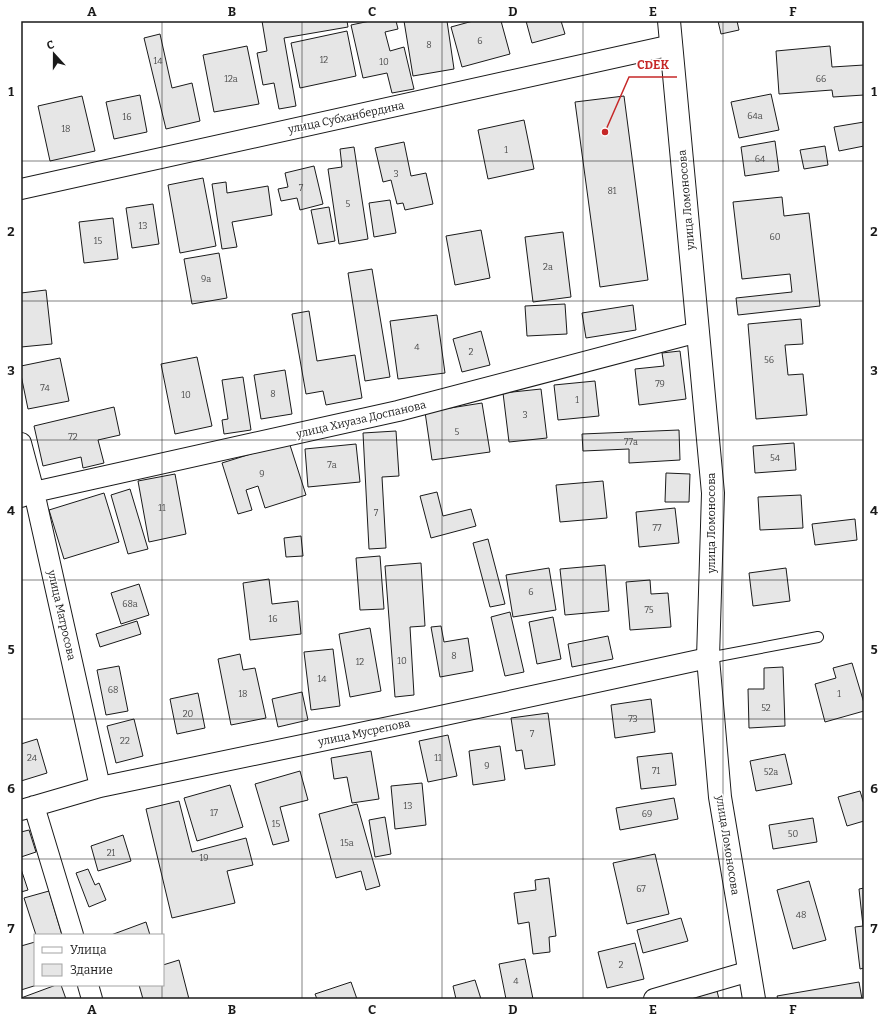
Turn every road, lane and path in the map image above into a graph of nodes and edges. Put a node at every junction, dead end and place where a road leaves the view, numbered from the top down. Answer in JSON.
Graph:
{"nodes":[{"id":1,"x":669,"y":21,"type":"edge"},
{"id":2,"x":672,"y":45,"type":"junction"},
{"id":3,"x":21,"y":189,"type":"edge"},
{"id":4,"x":698,"y":332,"type":"junction"},
{"id":5,"x":21,"y":443,"type":"edge"},
{"id":6,"x":28,"y":494,"type":"edge"},
{"id":7,"x":818,"y":637,"type":"dead end"},
{"id":8,"x":708,"y":658,"type":"junction"},
{"id":9,"x":100,"y":787,"type":"junction"},
{"id":10,"x":27,"y":808,"type":"edge"},
{"id":11,"x":73,"y":934,"type":"edge"},
{"id":12,"x":750,"y":971,"type":"junction"},
{"id":13,"x":88,"y":986,"type":"edge"},
{"id":14,"x":92,"y":999,"type":"edge"},
{"id":15,"x":654,"y":999,"type":"edge"},
{"id":16,"x":754,"y":999,"type":"edge"}],
"edges":[{"from":1,"to":2,"type":"main road","name":"улица Ломоносова"},
{"from":2,"to":3,"type":"street","name":"улица Субханбердина"},
{"from":2,"to":4,"type":"main road","name":"улица Ломоносова"},
{"from":4,"to":6,"type":"street","name":"улица Хиуаза Доспанова"},
{"from":4,"to":8,"type":"main road","name":"улица Ломоносова"},
{"from":5,"to":6,"type":"street","name":"улица Матросова"},
{"from":6,"to":9,"type":"street","name":"улица Матросова"},
{"from":7,"to":8,"type":"lane"},
{"from":8,"to":9,"type":"street","name":"улица Мусрепова"},
{"from":8,"to":12,"type":"main road","name":"улица Ломоносова"},
{"from":9,"to":10,"type":"street","name":"улица Мусрепова"},
{"from":10,"to":11,"type":"street"},
{"from":12,"to":15,"type":"street"},
{"from":12,"to":16,"type":"main road","name":"улица Ломоносова"},
{"from":13,"to":14,"type":"street"}]}
